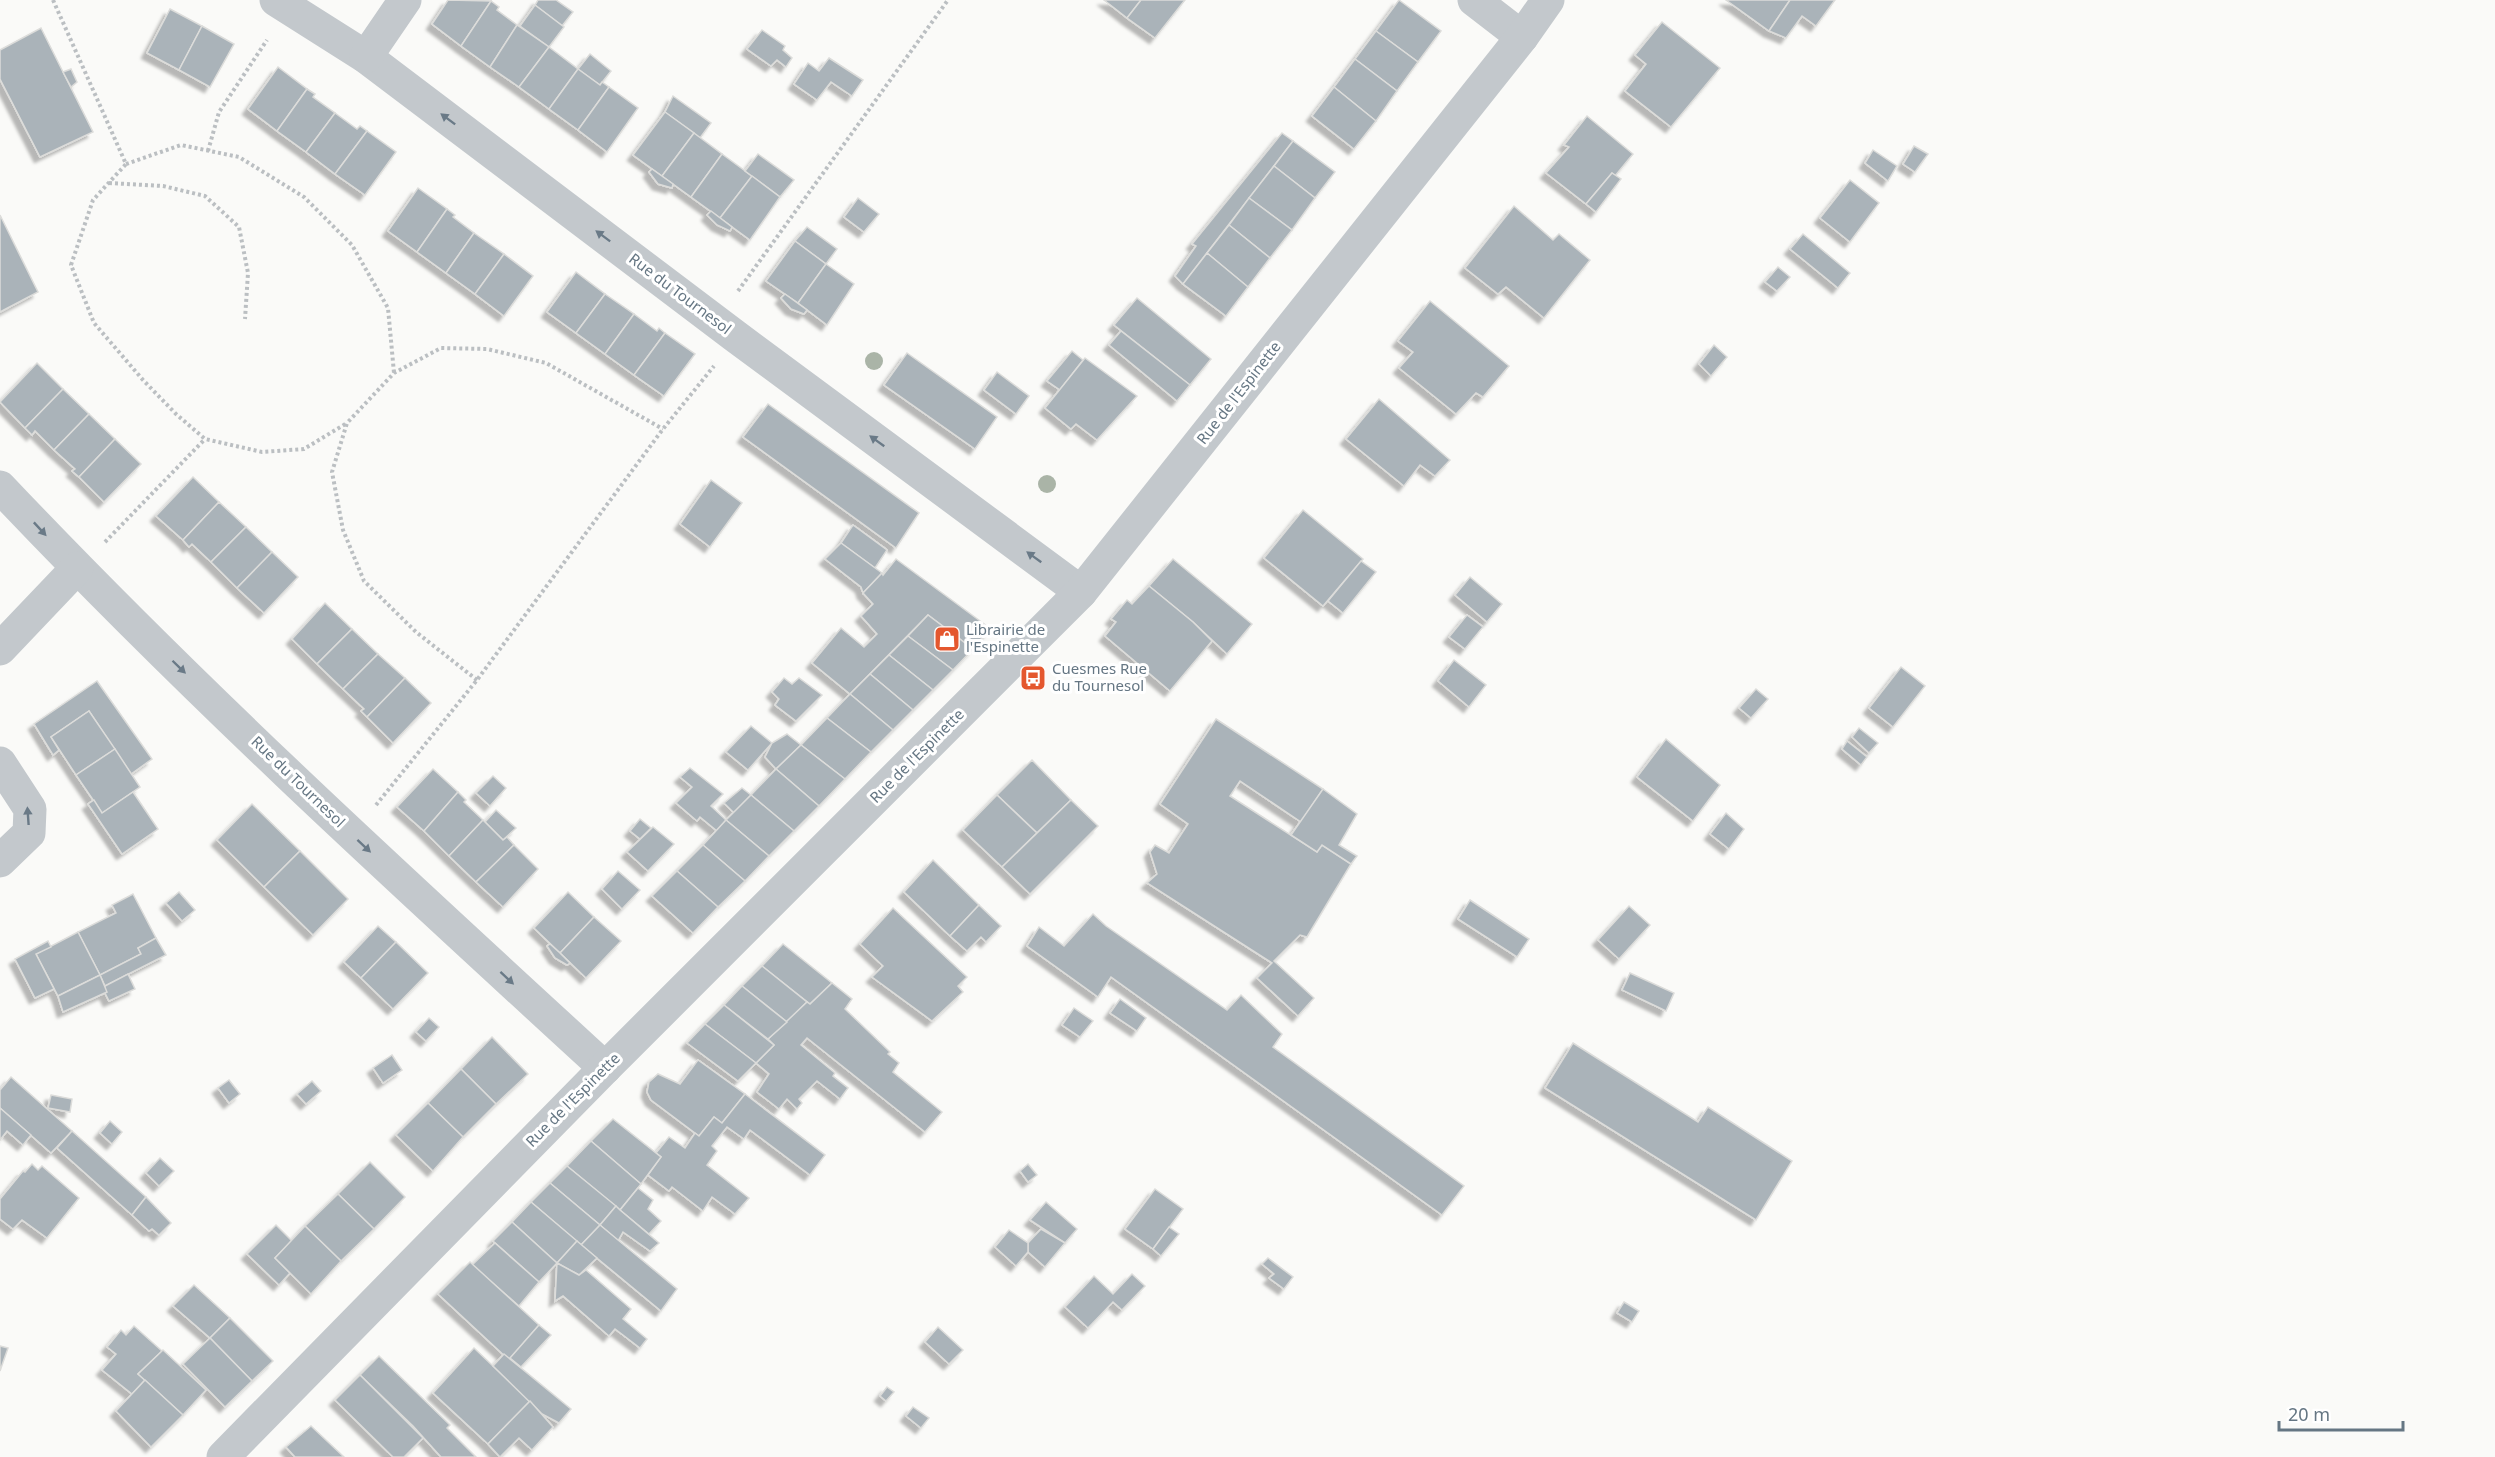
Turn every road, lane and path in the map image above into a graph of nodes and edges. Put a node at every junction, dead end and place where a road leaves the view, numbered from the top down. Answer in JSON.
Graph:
{"nodes":[{"id":1,"x":53,"y":0,"type":"edge"},
{"id":2,"x":276,"y":0,"type":"edge"},
{"id":3,"x":405,"y":0,"type":"edge"},
{"id":4,"x":948,"y":0,"type":"edge"},
{"id":5,"x":1474,"y":0,"type":"edge"},
{"id":6,"x":1548,"y":0,"type":"edge"},
{"id":7,"x":1522,"y":37,"type":"junction"},
{"id":8,"x":257,"y":53,"type":"dead end"},
{"id":9,"x":366,"y":57,"type":"junction"},
{"id":10,"x":208,"y":151,"type":"junction"},
{"id":11,"x":126,"y":164,"type":"junction"},
{"id":12,"x":109,"y":183,"type":"junction"},
{"id":13,"x":245,"y":319,"type":"dead end"},
{"id":14,"x":716,"y":321,"type":"junction"},
{"id":15,"x":394,"y":373,"type":"junction"},
{"id":16,"x":706,"y":377,"type":"dead end"},
{"id":17,"x":348,"y":423,"type":"junction"},
{"id":18,"x":663,"y":429,"type":"junction"},
{"id":19,"x":205,"y":439,"type":"junction"},
{"id":20,"x":0,"y":487,"type":"edge"},
{"id":21,"x":77,"y":568,"type":"junction"},
{"id":22,"x":1081,"y":592,"type":"junction"},
{"id":23,"x":0,"y":649,"type":"edge"},
{"id":24,"x":477,"y":680,"type":"junction"},
{"id":25,"x":0,"y":763,"type":"edge"},
{"id":26,"x":352,"y":835,"type":"junction"},
{"id":27,"x":0,"y":861,"type":"edge"},
{"id":28,"x":605,"y":1068,"type":"junction"},
{"id":29,"x":223,"y":1457,"type":"edge"}],
"edges":[{"from":1,"to":11,"type":"path"},
{"from":2,"to":9,"type":"street","name":"Rue du Tournesol"},
{"from":3,"to":9,"type":"street"},
{"from":4,"to":14,"type":"path"},
{"from":5,"to":7,"type":"street"},
{"from":6,"to":7,"type":"street","name":"Rue de l'Espinette"},
{"from":7,"to":22,"type":"street","name":"Rue de l'Espinette"},
{"from":8,"to":10,"type":"path"},
{"from":14,"to":9,"type":"street","name":"Rue du Tournesol","one_way":true},
{"from":10,"to":11,"type":"path"},
{"from":10,"to":15,"type":"path"},
{"from":11,"to":12,"type":"path"},
{"from":12,"to":13,"type":"path"},
{"from":12,"to":19,"type":"path"},
{"from":22,"to":14,"type":"street","name":"Rue du Tournesol","one_way":true},
{"from":15,"to":17,"type":"path"},
{"from":15,"to":18,"type":"path"},
{"from":16,"to":18,"type":"path"},
{"from":17,"to":19,"type":"path"},
{"from":17,"to":24,"type":"path"},
{"from":18,"to":24,"type":"path"},
{"from":19,"to":21,"type":"path"},
{"from":20,"to":21,"type":"street","name":"Rue du Tournesol","one_way":true},
{"from":21,"to":23,"type":"street"},
{"from":21,"to":26,"type":"street","name":"Rue du Tournesol","one_way":true},
{"from":22,"to":28,"type":"street","name":"Rue de l'Espinette"},
{"from":24,"to":26,"type":"path"},
{"from":27,"to":25,"type":"street","one_way":true},
{"from":26,"to":28,"type":"street","name":"Rue du Tournesol","one_way":true},
{"from":28,"to":29,"type":"street","name":"Rue de l'Espinette"}]}
